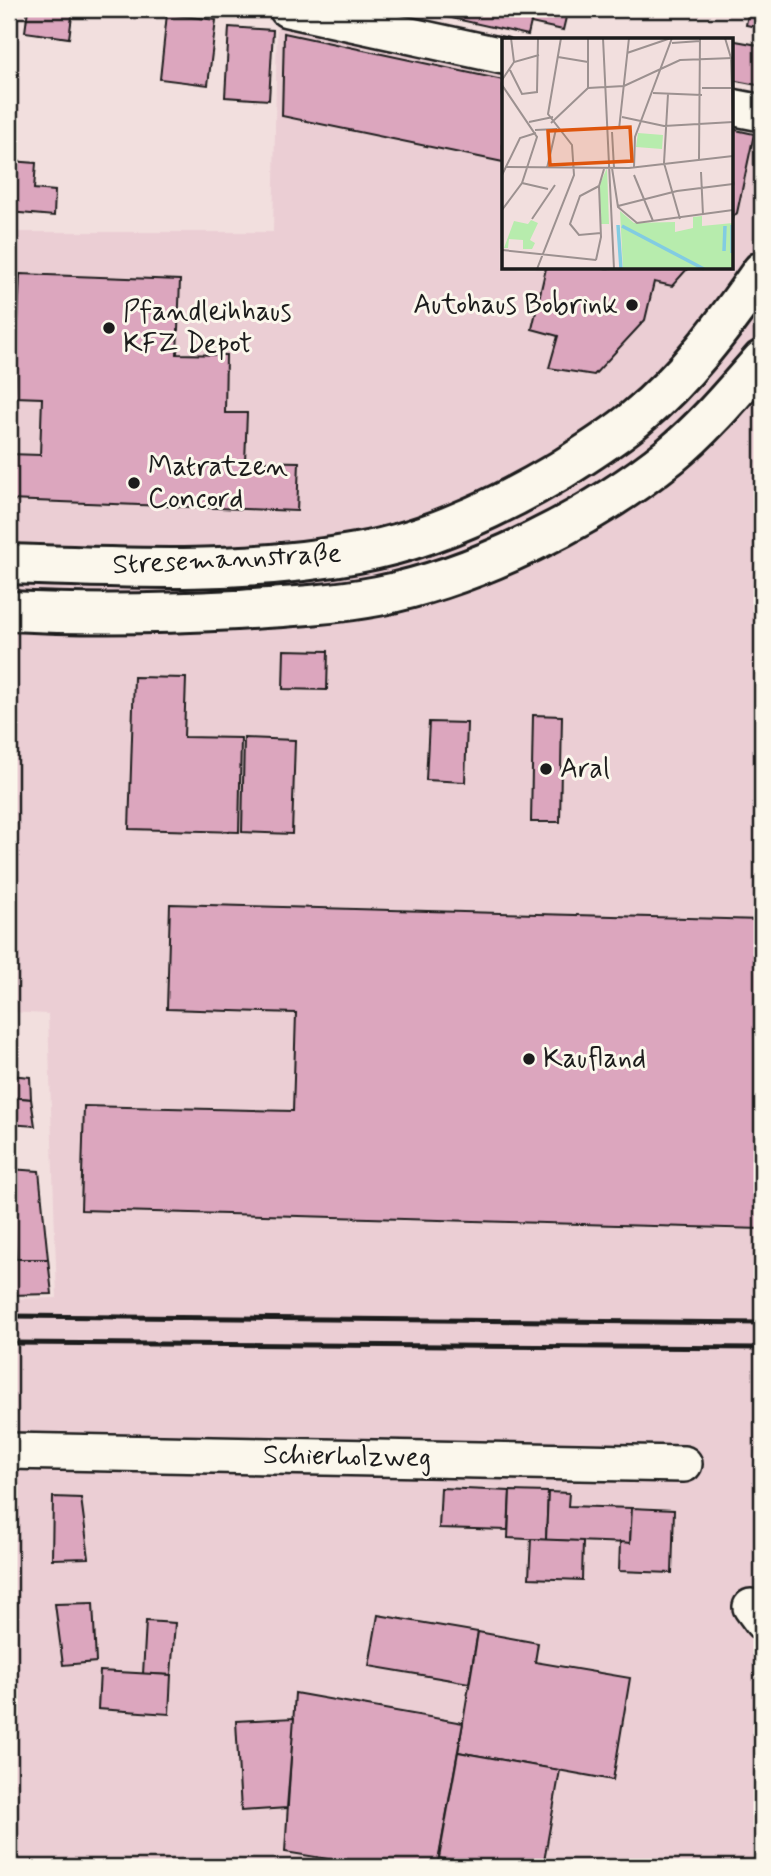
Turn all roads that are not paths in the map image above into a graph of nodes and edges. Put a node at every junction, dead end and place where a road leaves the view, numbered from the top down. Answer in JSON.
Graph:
{"nodes":[{"id":1,"x":287,"y":9,"type":"edge"},
{"id":2,"x":502,"y":56,"type":"edge"},
{"id":3,"x":732,"y":107,"type":"edge"},
{"id":4,"x":762,"y":113,"type":"edge"},
{"id":5,"x":762,"y":271,"type":"edge"},
{"id":6,"x":762,"y":360,"type":"edge"},
{"id":7,"x":9,"y":564,"type":"edge"},
{"id":8,"x":9,"y":611,"type":"edge"},
{"id":9,"x":9,"y":1451,"type":"edge"},
{"id":10,"x":684,"y":1464,"type":"dead end"}],
"edges":[{"from":1,"to":2,"type":"street"},
{"from":3,"to":4,"type":"street"},
{"from":5,"to":7,"type":"main road","name":"Stresemannstraße"},
{"from":6,"to":8,"type":"main road","name":"Stresemannstraße"},
{"from":9,"to":10,"type":"street","name":"Schierholzweg"}]}
